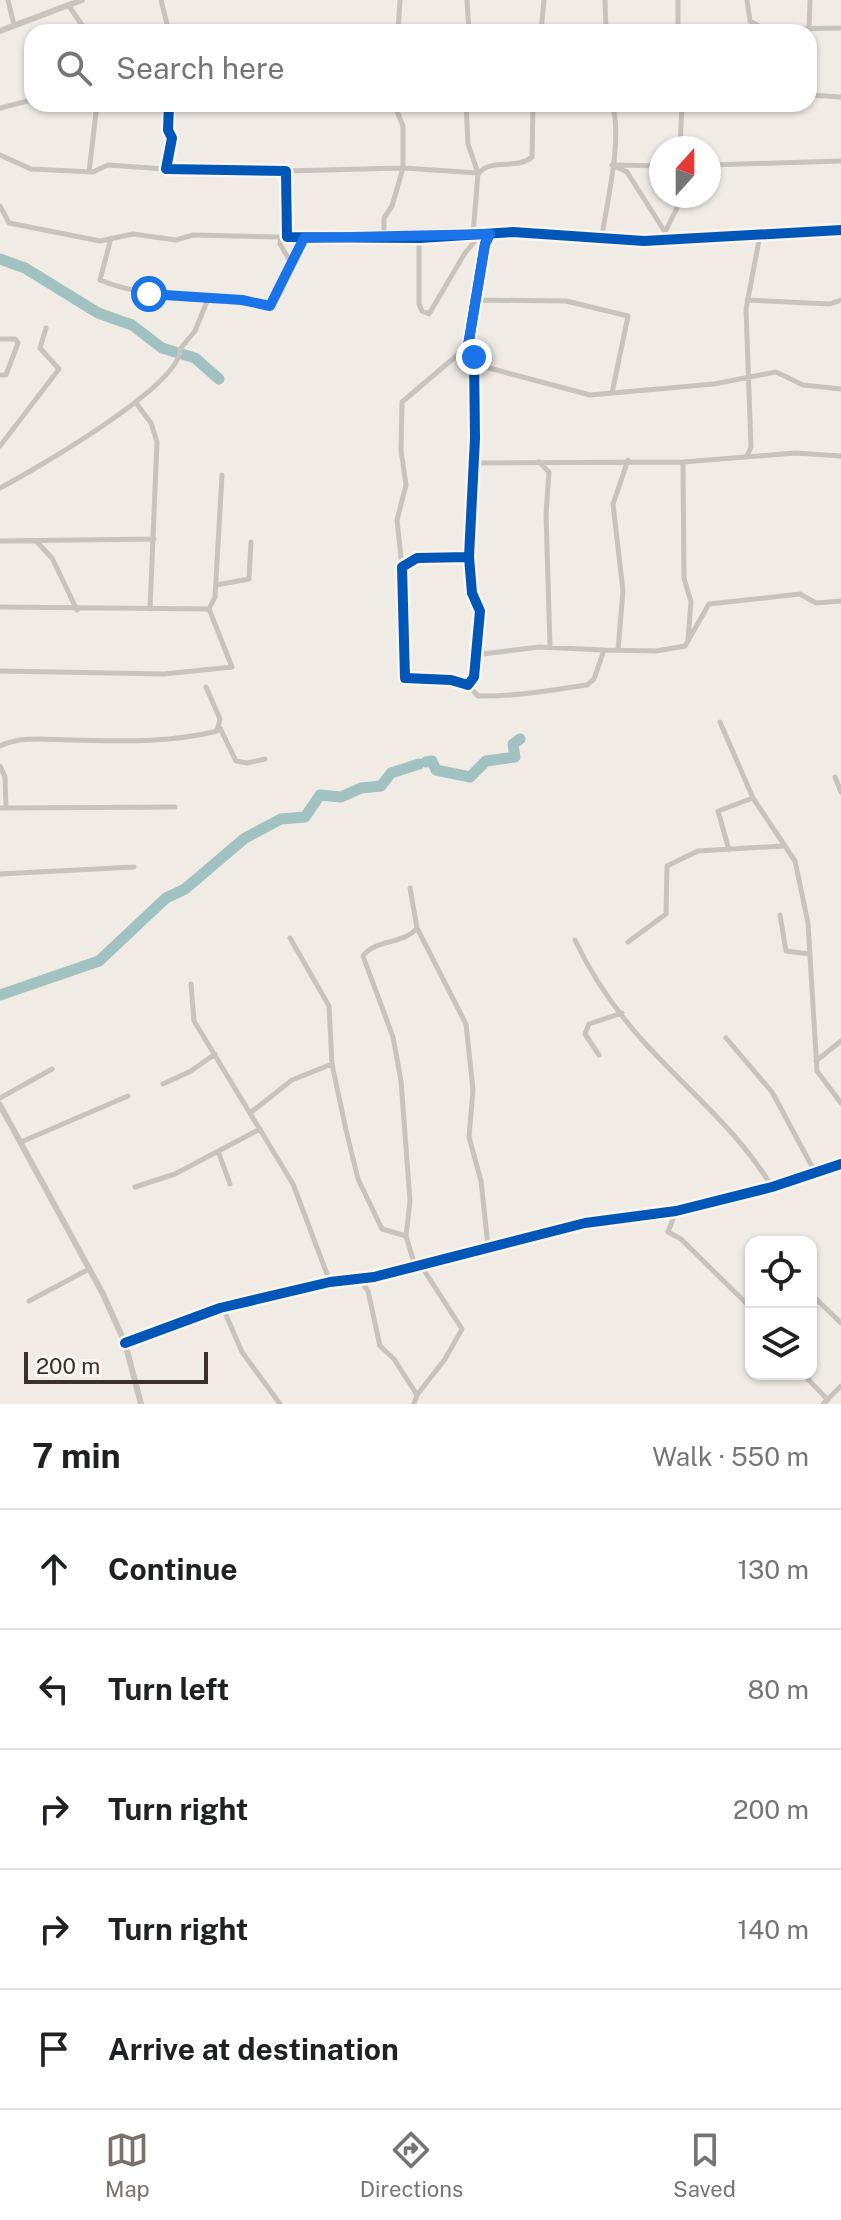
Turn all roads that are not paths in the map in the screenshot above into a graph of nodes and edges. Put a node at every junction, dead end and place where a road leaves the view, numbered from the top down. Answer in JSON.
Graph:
{"nodes":[{"id":1,"x":8,"y":0,"type":"edge"},
{"id":2,"x":82,"y":0,"type":"edge"},
{"id":3,"x":161,"y":0,"type":"edge"},
{"id":4,"x":400,"y":0,"type":"edge"},
{"id":5,"x":467,"y":0,"type":"edge"},
{"id":6,"x":544,"y":0,"type":"edge"},
{"id":7,"x":605,"y":0,"type":"edge"},
{"id":8,"x":678,"y":0,"type":"edge"},
{"id":9,"x":747,"y":0,"type":"edge"},
{"id":10,"x":810,"y":0,"type":"edge"},
{"id":11,"x":68,"y":5,"type":"junction"},
{"id":12,"x":81,"y":24,"type":"edge"},
{"id":13,"x":167,"y":24,"type":"edge"},
{"id":14,"x":398,"y":24,"type":"edge"},
{"id":15,"x":468,"y":24,"type":"edge"},
{"id":16,"x":542,"y":24,"type":"edge"},
{"id":17,"x":606,"y":24,"type":"edge"},
{"id":18,"x":678,"y":24,"type":"edge"},
{"id":19,"x":756,"y":24,"type":"edge"},
{"id":20,"x":809,"y":24,"type":"edge"},
{"id":21,"x":14,"y":25,"type":"junction"},
{"id":22,"x":817,"y":28,"type":"edge"},
{"id":23,"x":841,"y":28,"type":"edge"},
{"id":24,"x":0,"y":31,"type":"edge"},
{"id":25,"x":817,"y":96,"type":"edge"},
{"id":26,"x":841,"y":97,"type":"edge"},
{"id":27,"x":24,"y":102,"type":"edge"},
{"id":28,"x":0,"y":108,"type":"edge"},
{"id":29,"x":96,"y":112,"type":"edge"},
{"id":30,"x":169,"y":112,"type":"edge"},
{"id":31,"x":397,"y":112,"type":"edge"},
{"id":32,"x":466,"y":112,"type":"edge"},
{"id":33,"x":533,"y":112,"type":"edge"},
{"id":34,"x":614,"y":112,"type":"edge"},
{"id":35,"x":682,"y":112,"type":"edge"},
{"id":36,"x":681,"y":136,"type":"edge"},
{"id":37,"x":0,"y":155,"type":"edge"},
{"id":38,"x":841,"y":161,"type":"edge"},
{"id":39,"x":612,"y":165,"type":"junction"},
{"id":40,"x":721,"y":165,"type":"edge"},
{"id":41,"x":649,"y":166,"type":"edge"},
{"id":42,"x":403,"y":168,"type":"junction"},
{"id":43,"x":166,"y":169,"type":"junction"},
{"id":44,"x":286,"y":171,"type":"junction"},
{"id":45,"x":89,"y":172,"type":"junction"},
{"id":46,"x":478,"y":173,"type":"junction"},
{"id":47,"x":0,"y":206,"type":"edge"},
{"id":48,"x":677,"y":208,"type":"edge"},
{"id":49,"x":841,"y":230,"type":"edge"},
{"id":50,"x":665,"y":232,"type":"junction"},
{"id":51,"x":490,"y":234,"type":"junction"},
{"id":52,"x":384,"y":235,"type":"junction"},
{"id":53,"x":477,"y":235,"type":"junction"},
{"id":54,"x":760,"y":235,"type":"junction"},
{"id":55,"x":602,"y":236,"type":"junction"},
{"id":56,"x":284,"y":237,"type":"junction"},
{"id":57,"x":111,"y":238,"type":"junction"},
{"id":58,"x":304,"y":238,"type":"junction"},
{"id":59,"x":420,"y":238,"type":"junction"},
{"id":60,"x":669,"y":238,"type":"junction"},
{"id":61,"x":290,"y":261,"type":"junction"},
{"id":62,"x":208,"y":299,"type":"junction"},
{"id":63,"x":476,"y":300,"type":"junction"},
{"id":64,"x":747,"y":300,"type":"junction"},
{"id":65,"x":841,"y":300,"type":"edge"},
{"id":66,"x":46,"y":328,"type":"dead end"},
{"id":67,"x":0,"y":339,"type":"edge"},
{"id":68,"x":468,"y":346,"type":"junction"},
{"id":69,"x":474,"y":364,"type":"junction"},
{"id":70,"x":0,"y":375,"type":"edge"},
{"id":71,"x":748,"y":378,"type":"junction"},
{"id":72,"x":841,"y":389,"type":"edge"},
{"id":73,"x":612,"y":393,"type":"junction"},
{"id":74,"x":136,"y":403,"type":"junction"},
{"id":75,"x":0,"y":446,"type":"edge"},
{"id":76,"x":751,"y":447,"type":"junction"},
{"id":77,"x":747,"y":456,"type":"junction"},
{"id":78,"x":761,"y":456,"type":"junction"},
{"id":79,"x":841,"y":456,"type":"edge"},
{"id":80,"x":628,"y":460,"type":"junction"},
{"id":81,"x":538,"y":461,"type":"junction"},
{"id":82,"x":557,"y":462,"type":"junction"},
{"id":83,"x":683,"y":462,"type":"junction"},
{"id":84,"x":474,"y":463,"type":"junction"},
{"id":85,"x":549,"y":472,"type":"junction"},
{"id":86,"x":222,"y":475,"type":"dead end"},
{"id":87,"x":0,"y":488,"type":"edge"},
{"id":88,"x":154,"y":539,"type":"junction"},
{"id":89,"x":35,"y":540,"type":"junction"},
{"id":90,"x":0,"y":541,"type":"edge"},
{"id":91,"x":251,"y":542,"type":"dead end"},
{"id":92,"x":469,"y":557,"type":"junction"},
{"id":93,"x":402,"y":567,"type":"junction"},
{"id":94,"x":216,"y":585,"type":"junction"},
{"id":95,"x":841,"y":601,"type":"edge"},
{"id":96,"x":0,"y":607,"type":"edge"},
{"id":97,"x":150,"y":609,"type":"junction"},
{"id":98,"x":209,"y":609,"type":"junction"},
{"id":99,"x":77,"y":610,"type":"junction"},
{"id":100,"x":688,"y":641,"type":"junction"},
{"id":101,"x":550,"y":647,"type":"junction"},
{"id":102,"x":604,"y":650,"type":"junction"},
{"id":103,"x":618,"y":650,"type":"junction"},
{"id":104,"x":475,"y":655,"type":"junction"},
{"id":105,"x":0,"y":671,"type":"edge"},
{"id":106,"x":468,"y":685,"type":"junction"},
{"id":107,"x":206,"y":687,"type":"dead end"},
{"id":108,"x":720,"y":722,"type":"dead end"},
{"id":109,"x":220,"y":728,"type":"junction"},
{"id":110,"x":0,"y":746,"type":"edge"},
{"id":111,"x":265,"y":759,"type":"dead end"},
{"id":112,"x":0,"y":766,"type":"edge"},
{"id":113,"x":835,"y":777,"type":"dead end"},
{"id":114,"x":841,"y":792,"type":"edge"},
{"id":115,"x":753,"y":798,"type":"junction"},
{"id":116,"x":175,"y":807,"type":"dead end"},
{"id":117,"x":3,"y":808,"type":"edge"},
{"id":118,"x":783,"y":846,"type":"junction"},
{"id":119,"x":729,"y":850,"type":"junction"},
{"id":120,"x":134,"y":867,"type":"dead end"},
{"id":121,"x":0,"y":874,"type":"edge"},
{"id":122,"x":410,"y":888,"type":"dead end"},
{"id":123,"x":780,"y":915,"type":"dead end"},
{"id":124,"x":417,"y":928,"type":"junction"},
{"id":125,"x":290,"y":938,"type":"dead end"},
{"id":126,"x":575,"y":940,"type":"dead end"},
{"id":127,"x":628,"y":942,"type":"dead end"},
{"id":128,"x":810,"y":954,"type":"junction"},
{"id":129,"x":191,"y":984,"type":"dead end"},
{"id":130,"x":622,"y":1013,"type":"junction"},
{"id":131,"x":726,"y":1038,"type":"dead end"},
{"id":132,"x":841,"y":1041,"type":"edge"},
{"id":133,"x":215,"y":1054,"type":"junction"},
{"id":134,"x":599,"y":1055,"type":"dead end"},
{"id":135,"x":816,"y":1061,"type":"junction"},
{"id":136,"x":332,"y":1064,"type":"junction"},
{"id":137,"x":52,"y":1069,"type":"dead end"},
{"id":138,"x":163,"y":1084,"type":"dead end"},
{"id":139,"x":128,"y":1096,"type":"dead end"},
{"id":140,"x":0,"y":1098,"type":"edge"},
{"id":141,"x":841,"y":1103,"type":"edge"},
{"id":142,"x":0,"y":1105,"type":"edge"},
{"id":143,"x":250,"y":1113,"type":"junction"},
{"id":144,"x":260,"y":1129,"type":"junction"},
{"id":145,"x":21,"y":1142,"type":"junction"},
{"id":146,"x":218,"y":1151,"type":"junction"},
{"id":147,"x":841,"y":1164,"type":"edge"},
{"id":148,"x":815,"y":1172,"type":"junction"},
{"id":149,"x":230,"y":1184,"type":"dead end"},
{"id":150,"x":135,"y":1187,"type":"dead end"},
{"id":151,"x":772,"y":1187,"type":"junction"},
{"id":152,"x":676,"y":1211,"type":"junction"},
{"id":153,"x":406,"y":1236,"type":"junction"},
{"id":154,"x":488,"y":1246,"type":"junction"},
{"id":155,"x":418,"y":1265,"type":"junction"},
{"id":156,"x":89,"y":1269,"type":"junction"},
{"id":157,"x":360,"y":1279,"type":"junction"},
{"id":158,"x":330,"y":1282,"type":"junction"},
{"id":159,"x":817,"y":1300,"type":"edge"},
{"id":160,"x":29,"y":1301,"type":"dead end"},
{"id":161,"x":745,"y":1302,"type":"edge"},
{"id":162,"x":223,"y":1308,"type":"junction"},
{"id":163,"x":841,"y":1323,"type":"edge"},
{"id":164,"x":125,"y":1343,"type":"junction"},
{"id":165,"x":808,"y":1380,"type":"edge"},
{"id":166,"x":841,"y":1386,"type":"edge"},
{"id":167,"x":417,"y":1395,"type":"junction"},
{"id":168,"x":826,"y":1402,"type":"edge"},
{"id":169,"x":141,"y":1404,"type":"edge"},
{"id":170,"x":280,"y":1404,"type":"edge"},
{"id":171,"x":414,"y":1404,"type":"edge"}],
"edges":[{"from":1,"to":21,"type":"street"},
{"from":2,"to":11,"type":"street"},
{"from":3,"to":13,"type":"street"},
{"from":4,"to":14,"type":"street"},
{"from":5,"to":15,"type":"street"},
{"from":6,"to":16,"type":"street"},
{"from":7,"to":17,"type":"street"},
{"from":8,"to":18,"type":"street"},
{"from":9,"to":19,"type":"street"},
{"from":10,"to":20,"type":"street"},
{"from":11,"to":12,"type":"street"},
{"from":11,"to":21,"type":"street"},
{"from":21,"to":24,"type":"street"},
{"from":22,"to":23,"type":"street"},
{"from":25,"to":26,"type":"street"},
{"from":27,"to":28,"type":"street"},
{"from":29,"to":45,"type":"street"},
{"from":30,"to":43,"type":"street"},
{"from":31,"to":42,"type":"street"},
{"from":32,"to":46,"type":"street"},
{"from":33,"to":46,"type":"street"},
{"from":34,"to":39,"type":"street"},
{"from":35,"to":36,"type":"street"},
{"from":37,"to":45,"type":"street"},
{"from":38,"to":40,"type":"street"},
{"from":39,"to":41,"type":"street"},
{"from":39,"to":50,"type":"street"},
{"from":39,"to":55,"type":"street"},
{"from":42,"to":44,"type":"street"},
{"from":42,"to":46,"type":"street"},
{"from":42,"to":52,"type":"street"},
{"from":43,"to":44,"type":"street"},
{"from":43,"to":45,"type":"street"},
{"from":44,"to":56,"type":"street"},
{"from":46,"to":53,"type":"street"},
{"from":47,"to":57,"type":"street"},
{"from":48,"to":50,"type":"street"},
{"from":49,"to":54,"type":"street"},
{"from":50,"to":60,"type":"street"},
{"from":51,"to":53,"type":"street"},
{"from":51,"to":55,"type":"street"},
{"from":51,"to":63,"type":"street"},
{"from":52,"to":58,"type":"street"},
{"from":52,"to":59,"type":"street"},
{"from":53,"to":59,"type":"street"},
{"from":53,"to":59,"type":"street"},
{"from":54,"to":60,"type":"street"},
{"from":54,"to":64,"type":"street"},
{"from":55,"to":60,"type":"street"},
{"from":56,"to":57,"type":"street"},
{"from":56,"to":58,"type":"street"},
{"from":56,"to":61,"type":"street"},
{"from":57,"to":62,"type":"street"},
{"from":58,"to":61,"type":"street"},
{"from":61,"to":62,"type":"street"},
{"from":62,"to":74,"type":"street"},
{"from":63,"to":68,"type":"street"},
{"from":63,"to":73,"type":"street"},
{"from":64,"to":65,"type":"street"},
{"from":64,"to":71,"type":"street"},
{"from":66,"to":75,"type":"street"},
{"from":67,"to":70,"type":"street"},
{"from":68,"to":69,"type":"street"},
{"from":68,"to":93,"type":"street"},
{"from":69,"to":73,"type":"street"},
{"from":69,"to":84,"type":"street"},
{"from":71,"to":72,"type":"street"},
{"from":71,"to":73,"type":"street"},
{"from":71,"to":76,"type":"street"},
{"from":74,"to":87,"type":"street"},
{"from":74,"to":88,"type":"street"},
{"from":76,"to":77,"type":"street"},
{"from":76,"to":78,"type":"street"},
{"from":77,"to":78,"type":"street"},
{"from":77,"to":83,"type":"street"},
{"from":78,"to":79,"type":"street"},
{"from":80,"to":82,"type":"street"},
{"from":80,"to":83,"type":"street"},
{"from":80,"to":103,"type":"street"},
{"from":81,"to":82,"type":"street"},
{"from":81,"to":84,"type":"street"},
{"from":81,"to":85,"type":"street"},
{"from":82,"to":85,"type":"street"},
{"from":83,"to":100,"type":"street"},
{"from":84,"to":92,"type":"street"},
{"from":85,"to":101,"type":"street"},
{"from":86,"to":94,"type":"street"},
{"from":88,"to":89,"type":"street"},
{"from":88,"to":97,"type":"street"},
{"from":89,"to":90,"type":"street"},
{"from":89,"to":99,"type":"street"},
{"from":91,"to":94,"type":"street"},
{"from":92,"to":93,"type":"street"},
{"from":92,"to":104,"type":"street"},
{"from":93,"to":106,"type":"street"},
{"from":94,"to":98,"type":"street"},
{"from":95,"to":100,"type":"street"},
{"from":96,"to":99,"type":"street"},
{"from":97,"to":98,"type":"street"},
{"from":97,"to":99,"type":"street"},
{"from":98,"to":105,"type":"street"},
{"from":100,"to":103,"type":"street"},
{"from":101,"to":102,"type":"street"},
{"from":101,"to":104,"type":"street"},
{"from":102,"to":103,"type":"street"},
{"from":102,"to":106,"type":"street"},
{"from":104,"to":106,"type":"street"},
{"from":107,"to":109,"type":"street"},
{"from":108,"to":115,"type":"street"},
{"from":109,"to":110,"type":"street"},
{"from":109,"to":111,"type":"street"},
{"from":112,"to":117,"type":"street"},
{"from":113,"to":114,"type":"street"},
{"from":115,"to":118,"type":"street"},
{"from":115,"to":119,"type":"street"},
{"from":116,"to":117,"type":"street"},
{"from":118,"to":119,"type":"street"},
{"from":118,"to":128,"type":"street"},
{"from":119,"to":127,"type":"street"},
{"from":120,"to":121,"type":"street"},
{"from":122,"to":124,"type":"street"},
{"from":123,"to":128,"type":"street"},
{"from":124,"to":153,"type":"street"},
{"from":124,"to":154,"type":"street"},
{"from":125,"to":136,"type":"street"},
{"from":126,"to":130,"type":"street"},
{"from":128,"to":135,"type":"street"},
{"from":129,"to":133,"type":"street"},
{"from":130,"to":134,"type":"street"},
{"from":130,"to":151,"type":"street"},
{"from":131,"to":148,"type":"street"},
{"from":132,"to":135,"type":"street"},
{"from":133,"to":138,"type":"street"},
{"from":133,"to":143,"type":"street"},
{"from":135,"to":141,"type":"street"},
{"from":136,"to":143,"type":"street"},
{"from":136,"to":153,"type":"street"},
{"from":137,"to":140,"type":"street"},
{"from":139,"to":145,"type":"street"},
{"from":142,"to":145,"type":"street"},
{"from":143,"to":144,"type":"street"},
{"from":144,"to":146,"type":"street"},
{"from":144,"to":158,"type":"street"},
{"from":145,"to":156,"type":"street"},
{"from":146,"to":149,"type":"street"},
{"from":146,"to":150,"type":"street"},
{"from":147,"to":148,"type":"street"},
{"from":148,"to":151,"type":"street"},
{"from":151,"to":152,"type":"street"},
{"from":152,"to":154,"type":"street"},
{"from":152,"to":161,"type":"street"},
{"from":153,"to":155,"type":"street"},
{"from":154,"to":155,"type":"street"},
{"from":155,"to":157,"type":"street"},
{"from":155,"to":167,"type":"street"},
{"from":156,"to":160,"type":"street"},
{"from":156,"to":164,"type":"street"},
{"from":157,"to":158,"type":"street"},
{"from":157,"to":167,"type":"street"},
{"from":158,"to":162,"type":"street"},
{"from":159,"to":163,"type":"street"},
{"from":162,"to":164,"type":"street"},
{"from":162,"to":170,"type":"street"},
{"from":164,"to":169,"type":"street"},
{"from":165,"to":168,"type":"street"},
{"from":166,"to":168,"type":"street"},
{"from":167,"to":171,"type":"street"}]}
